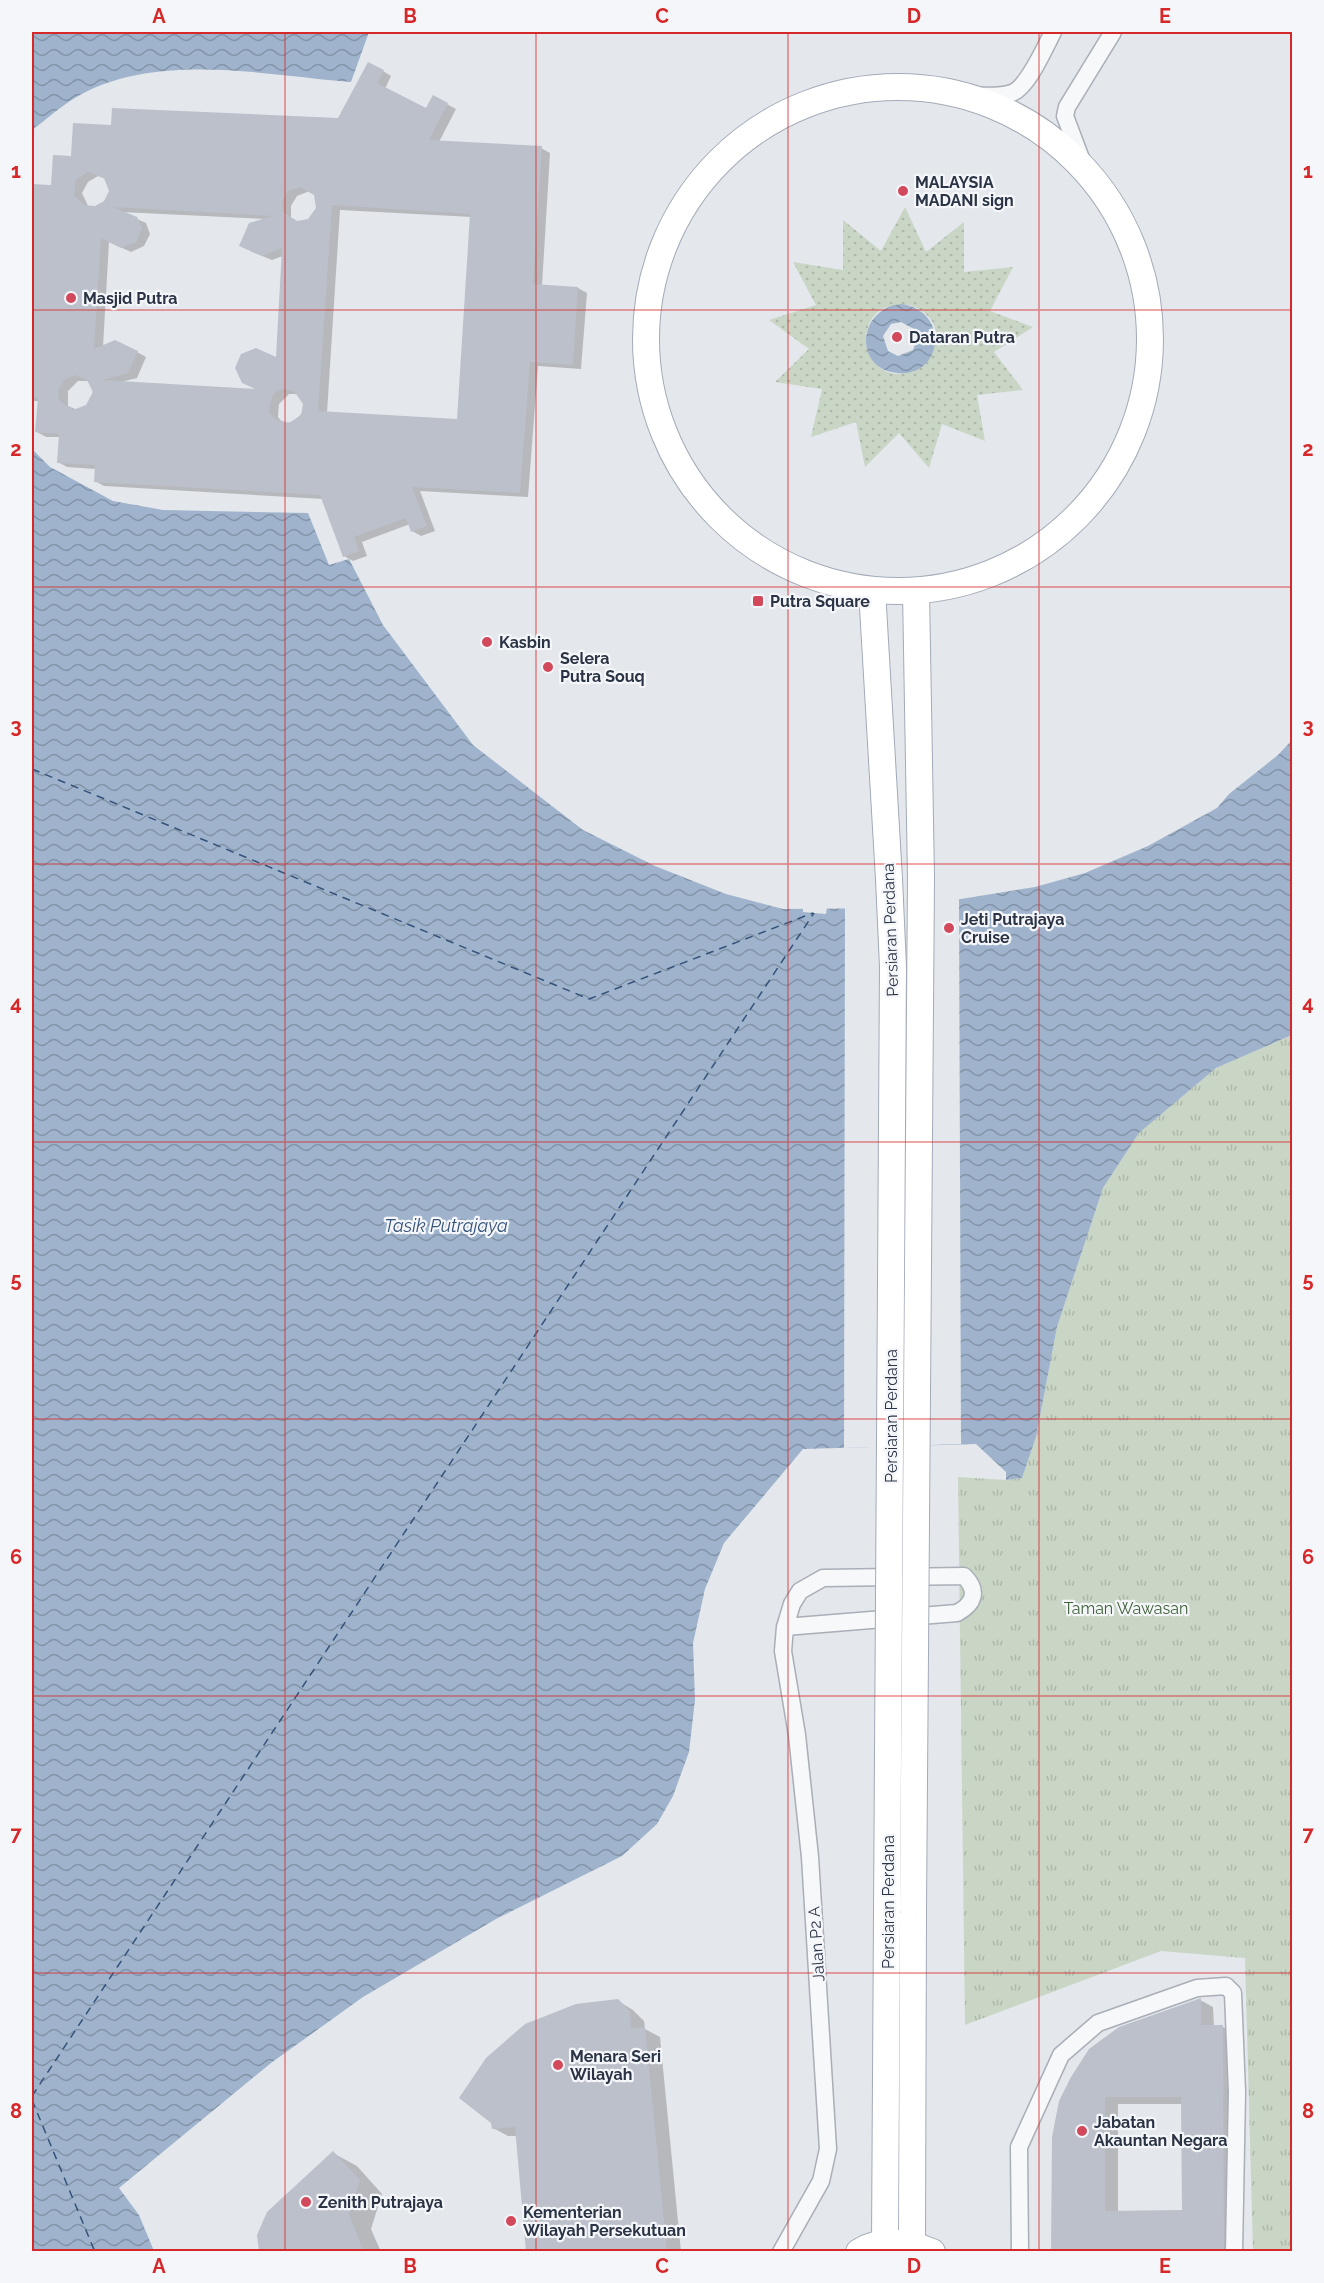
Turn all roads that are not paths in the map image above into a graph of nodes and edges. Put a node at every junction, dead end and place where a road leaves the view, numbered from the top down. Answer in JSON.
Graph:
{"nodes":[{"id":1,"x":1053,"y":32,"type":"edge"},
{"id":2,"x":1113,"y":32,"type":"edge"},
{"id":3,"x":961,"y":95,"type":"junction"},
{"id":4,"x":1085,"y":169,"type":"junction"},
{"id":5,"x":872,"y":590,"type":"junction"},
{"id":6,"x":916,"y":591,"type":"junction"},
{"id":7,"x":785,"y":1627,"type":"junction"},
{"id":8,"x":885,"y":2242,"type":"junction"},
{"id":9,"x":922,"y":2247,"type":"edge"},
{"id":10,"x":781,"y":2252,"type":"edge"},
{"id":11,"x":859,"y":2252,"type":"edge"},
{"id":12,"x":1020,"y":2252,"type":"edge"},
{"id":13,"x":1234,"y":2252,"type":"edge"}],
"edges":[{"from":1,"to":3,"type":"street"},
{"from":2,"to":4,"type":"street"},
{"from":3,"to":4,"type":"main road"},
{"from":3,"to":5,"type":"main road"},
{"from":4,"to":6,"type":"main road"},
{"from":5,"to":6,"type":"main road"},
{"from":5,"to":8,"type":"main road","name":"Persiaran Perdana","bridge":true},
{"from":6,"to":9,"type":"main road","name":"Persiaran Perdana","bridge":true},
{"from":7,"to":7,"type":"street","name":"Jalan P2 A"},
{"from":7,"to":10,"type":"street","name":"Jalan P2 A"},
{"from":8,"to":9,"type":"main road"},
{"from":8,"to":11,"type":"main road"},
{"from":12,"to":13,"type":"street"}]}
